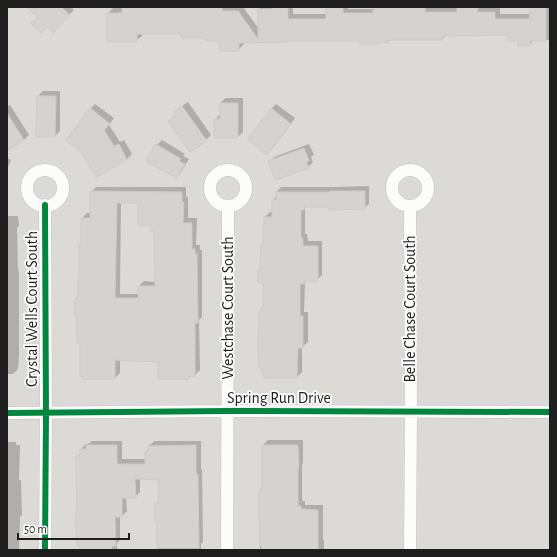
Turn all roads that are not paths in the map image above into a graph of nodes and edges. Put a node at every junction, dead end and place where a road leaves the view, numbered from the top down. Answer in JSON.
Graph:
{"nodes":[{"id":1,"x":45,"y":206,"type":"dead end"},
{"id":2,"x":228,"y":206,"type":"dead end"},
{"id":3,"x":410,"y":206,"type":"dead end"},
{"id":4,"x":228,"y":411,"type":"junction"},
{"id":5,"x":411,"y":412,"type":"junction"},
{"id":6,"x":550,"y":412,"type":"edge"},
{"id":7,"x":7,"y":413,"type":"edge"},
{"id":8,"x":46,"y":413,"type":"junction"},
{"id":9,"x":45,"y":550,"type":"edge"},
{"id":10,"x":227,"y":550,"type":"edge"},
{"id":11,"x":410,"y":550,"type":"edge"}],
"edges":[{"from":1,"to":8,"type":"street","name":"Crystal Wells Court South"},
{"from":2,"to":4,"type":"street","name":"Westchase Court South"},
{"from":3,"to":5,"type":"street","name":"Belle Chase Court South"},
{"from":4,"to":5,"type":"street","name":"Spring Run Drive"},
{"from":4,"to":8,"type":"street","name":"Spring Run Drive"},
{"from":4,"to":10,"type":"street","name":"Westchase Court South"},
{"from":5,"to":6,"type":"street","name":"Spring Run Drive"},
{"from":5,"to":11,"type":"street","name":"Belle Chase Court South"},
{"from":7,"to":8,"type":"street","name":"Spring Run Drive"},
{"from":8,"to":9,"type":"street","name":"Crystal Wells Court South"}]}
